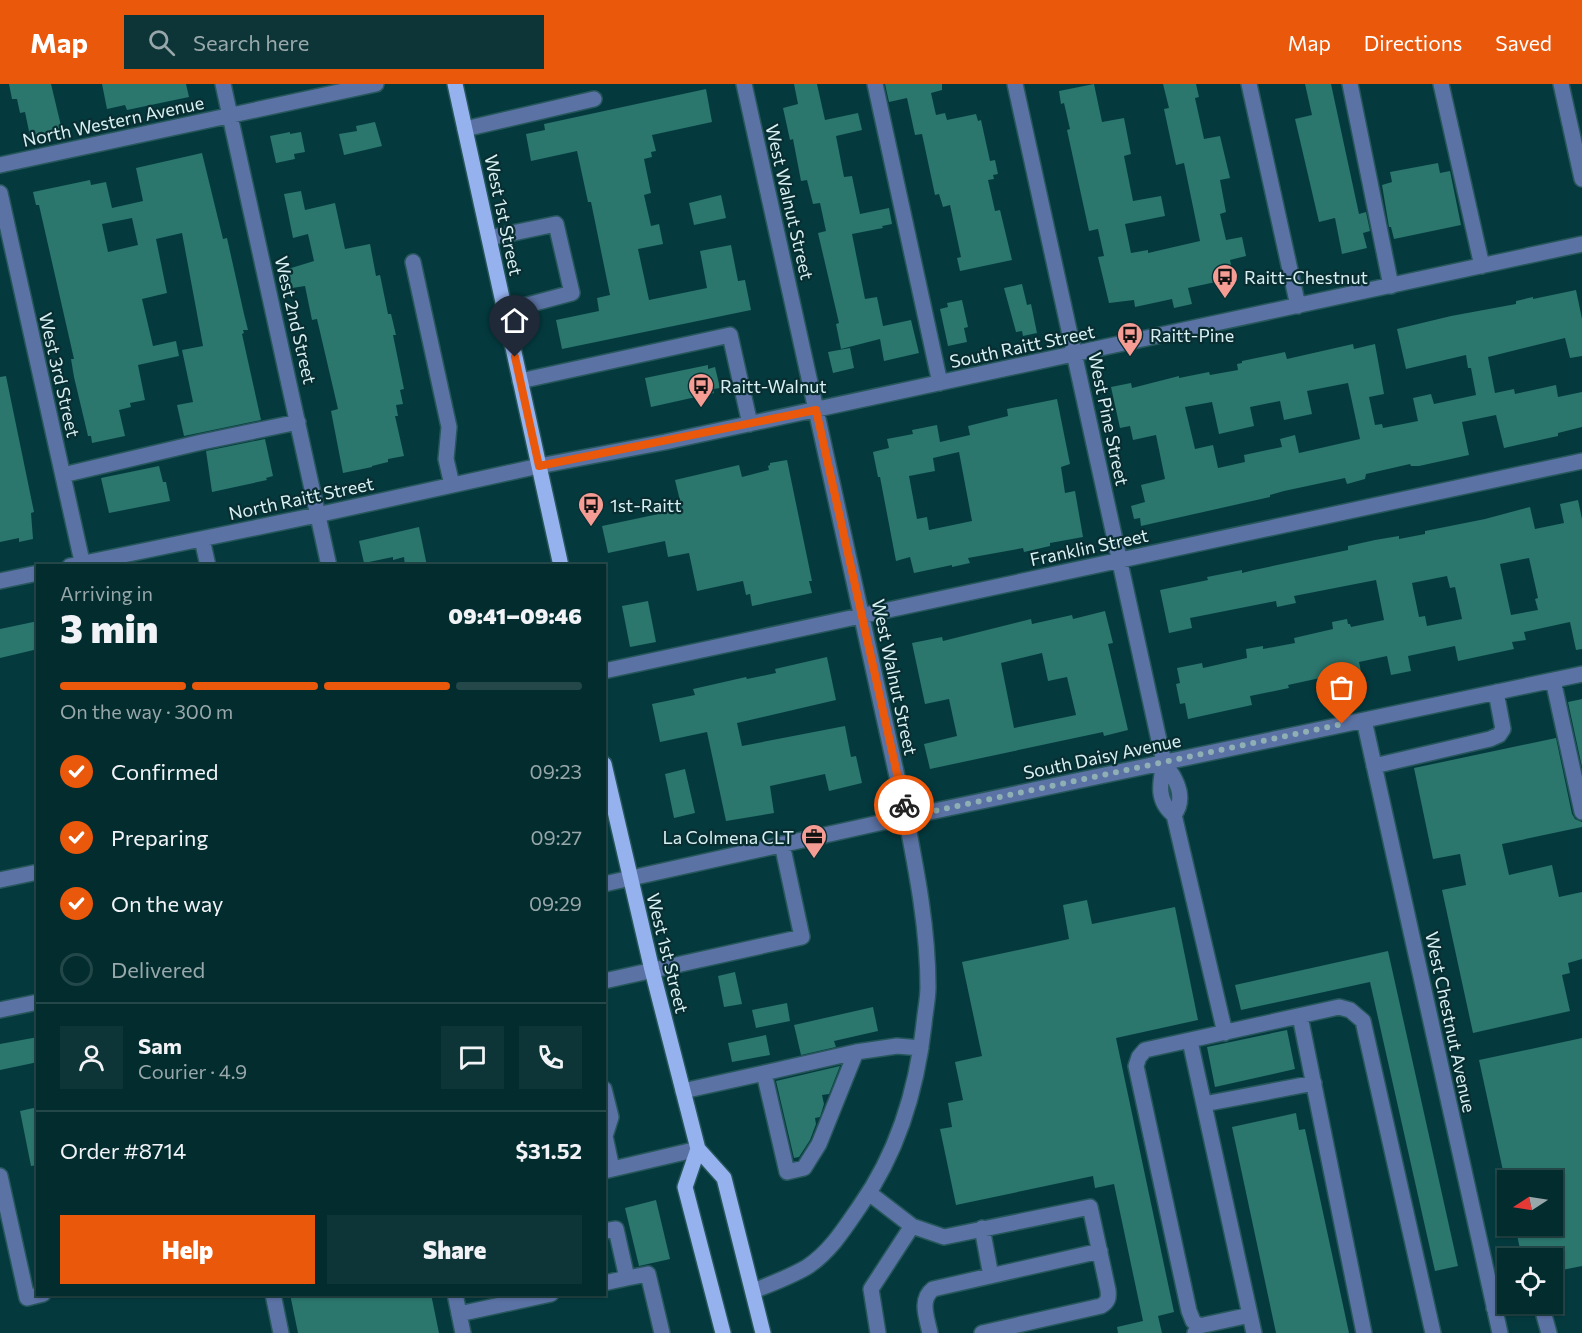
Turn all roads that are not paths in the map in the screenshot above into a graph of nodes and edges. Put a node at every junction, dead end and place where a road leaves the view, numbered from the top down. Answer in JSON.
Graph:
{"nodes":[{"id":1,"x":223,"y":84,"type":"edge"},
{"id":2,"x":376,"y":84,"type":"edge"},
{"id":3,"x":455,"y":84,"type":"edge"},
{"id":4,"x":744,"y":84,"type":"edge"},
{"id":5,"x":875,"y":84,"type":"edge"},
{"id":6,"x":1015,"y":84,"type":"edge"},
{"id":7,"x":1249,"y":84,"type":"edge"},
{"id":8,"x":1350,"y":84,"type":"edge"},
{"id":9,"x":1441,"y":84,"type":"edge"},
{"id":10,"x":1561,"y":84,"type":"edge"},
{"id":11,"x":594,"y":99,"type":"dead end"},
{"id":12,"x":230,"y":116,"type":"junction"},
{"id":13,"x":465,"y":129,"type":"junction"},
{"id":14,"x":0,"y":165,"type":"edge"},
{"id":15,"x":1582,"y":179,"type":"edge"},
{"id":16,"x":0,"y":193,"type":"edge"},
{"id":17,"x":489,"y":238,"type":"junction"},
{"id":18,"x":1582,"y":244,"type":"edge"},
{"id":19,"x":413,"y":262,"type":"dead end"},
{"id":20,"x":1482,"y":266,"type":"junction"},
{"id":21,"x":1391,"y":286,"type":"junction"},
{"id":22,"x":1298,"y":306,"type":"junction"},
{"id":23,"x":505,"y":311,"type":"junction"},
{"id":24,"x":1074,"y":354,"type":"junction"},
{"id":25,"x":520,"y":381,"type":"junction"},
{"id":26,"x":940,"y":383,"type":"junction"},
{"id":27,"x":816,"y":410,"type":"junction"},
{"id":28,"x":298,"y":422,"type":"junction"},
{"id":29,"x":750,"y":424,"type":"junction"},
{"id":30,"x":1582,"y":461,"type":"edge"},
{"id":31,"x":539,"y":466,"type":"junction"},
{"id":32,"x":63,"y":475,"type":"junction"},
{"id":33,"x":452,"y":484,"type":"junction"},
{"id":34,"x":317,"y":515,"type":"junction"},
{"id":35,"x":202,"y":539,"type":"junction"},
{"id":36,"x":1120,"y":561,"type":"junction"},
{"id":37,"x":78,"y":564,"type":"edge"},
{"id":38,"x":83,"y":564,"type":"edge"},
{"id":39,"x":208,"y":564,"type":"edge"},
{"id":40,"x":329,"y":564,"type":"edge"},
{"id":41,"x":561,"y":564,"type":"edge"},
{"id":42,"x":36,"y":573,"type":"edge"},
{"id":43,"x":0,"y":581,"type":"edge"},
{"id":44,"x":862,"y":616,"type":"junction"},
{"id":45,"x":606,"y":671,"type":"edge"},
{"id":46,"x":1582,"y":674,"type":"edge"},
{"id":47,"x":1553,"y":680,"type":"junction"},
{"id":48,"x":1496,"y":692,"type":"junction"},
{"id":49,"x":1364,"y":720,"type":"junction"},
{"id":50,"x":1164,"y":763,"type":"junction"},
{"id":51,"x":1374,"y":766,"type":"junction"},
{"id":52,"x":606,"y":773,"type":"edge"},
{"id":53,"x":1582,"y":812,"type":"edge"},
{"id":54,"x":906,"y":817,"type":"junction"},
{"id":55,"x":782,"y":844,"type":"junction"},
{"id":56,"x":36,"y":872,"type":"edge"},
{"id":57,"x":630,"y":878,"type":"junction"},
{"id":58,"x":0,"y":880,"type":"edge"},
{"id":59,"x":606,"y":884,"type":"edge"},
{"id":60,"x":652,"y":970,"type":"junction"},
{"id":61,"x":606,"y":981,"type":"edge"},
{"id":62,"x":36,"y":1002,"type":"edge"},
{"id":63,"x":0,"y":1010,"type":"edge"},
{"id":64,"x":1300,"y":1016,"type":"junction"},
{"id":65,"x":1225,"y":1033,"type":"junction"},
{"id":66,"x":1190,"y":1041,"type":"junction"},
{"id":67,"x":921,"y":1048,"type":"junction"},
{"id":68,"x":856,"y":1052,"type":"junction"},
{"id":69,"x":764,"y":1072,"type":"junction"},
{"id":70,"x":1314,"y":1083,"type":"junction"},
{"id":71,"x":683,"y":1091,"type":"junction"},
{"id":72,"x":606,"y":1097,"type":"edge"},
{"id":73,"x":1204,"y":1104,"type":"junction"},
{"id":74,"x":606,"y":1133,"type":"edge"},
{"id":75,"x":606,"y":1147,"type":"edge"},
{"id":76,"x":698,"y":1149,"type":"junction"},
{"id":77,"x":608,"y":1170,"type":"edge"},
{"id":78,"x":0,"y":1176,"type":"edge"},
{"id":79,"x":869,"y":1193,"type":"junction"},
{"id":80,"x":912,"y":1226,"type":"junction"},
{"id":81,"x":982,"y":1228,"type":"junction"},
{"id":82,"x":606,"y":1231,"type":"edge"},
{"id":83,"x":1100,"y":1251,"type":"junction"},
{"id":84,"x":991,"y":1276,"type":"junction"},
{"id":85,"x":627,"y":1278,"type":"junction"},
{"id":86,"x":606,"y":1283,"type":"edge"},
{"id":87,"x":753,"y":1291,"type":"junction"},
{"id":88,"x":36,"y":1296,"type":"edge"},
{"id":89,"x":273,"y":1296,"type":"edge"},
{"id":90,"x":455,"y":1296,"type":"edge"},
{"id":91,"x":542,"y":1296,"type":"edge"},
{"id":92,"x":1494,"y":1308,"type":"junction"},
{"id":93,"x":1497,"y":1308,"type":"edge"},
{"id":94,"x":459,"y":1314,"type":"junction"},
{"id":95,"x":1544,"y":1314,"type":"edge"},
{"id":96,"x":1250,"y":1316,"type":"junction"},
{"id":97,"x":1197,"y":1330,"type":"edge"},
{"id":98,"x":281,"y":1333,"type":"edge"},
{"id":99,"x":463,"y":1333,"type":"edge"},
{"id":100,"x":662,"y":1333,"type":"edge"},
{"id":101,"x":723,"y":1333,"type":"edge"},
{"id":102,"x":763,"y":1333,"type":"edge"},
{"id":103,"x":878,"y":1333,"type":"edge"},
{"id":104,"x":930,"y":1333,"type":"edge"},
{"id":105,"x":982,"y":1333,"type":"edge"},
{"id":106,"x":1254,"y":1333,"type":"edge"},
{"id":107,"x":1364,"y":1333,"type":"edge"},
{"id":108,"x":1433,"y":1333,"type":"edge"},
{"id":109,"x":1500,"y":1333,"type":"edge"},
{"id":110,"x":1549,"y":1333,"type":"edge"}],
"edges":[{"from":1,"to":12,"type":"street","name":"West 2nd Street"},
{"from":2,"to":12,"type":"street","name":"North Western Avenue"},
{"from":3,"to":13,"type":"main road","name":"West 1st Street"},
{"from":4,"to":27,"type":"street","name":"West Walnut Street"},
{"from":5,"to":26,"type":"street"},
{"from":6,"to":24,"type":"street","name":"West Pine Street"},
{"from":7,"to":22,"type":"street"},
{"from":8,"to":21,"type":"street"},
{"from":9,"to":20,"type":"street"},
{"from":10,"to":15,"type":"street"},
{"from":11,"to":13,"type":"street"},
{"from":12,"to":14,"type":"street","name":"North Western Avenue"},
{"from":12,"to":28,"type":"street","name":"West 2nd Street"},
{"from":13,"to":17,"type":"main road","name":"West 1st Street"},
{"from":16,"to":32,"type":"street","name":"West 3rd Street"},
{"from":17,"to":23,"type":"main road","name":"West 1st Street"},
{"from":17,"to":23,"type":"street"},
{"from":18,"to":20,"type":"street","name":"South Raitt Street"},
{"from":19,"to":33,"type":"street"},
{"from":20,"to":21,"type":"street","name":"South Raitt Street"},
{"from":21,"to":22,"type":"street","name":"South Raitt Street"},
{"from":22,"to":24,"type":"street","name":"South Raitt Street"},
{"from":23,"to":25,"type":"main road","name":"West 1st Street"},
{"from":24,"to":26,"type":"street","name":"South Raitt Street"},
{"from":24,"to":36,"type":"street","name":"West Pine Street"},
{"from":25,"to":29,"type":"street"},
{"from":25,"to":31,"type":"main road","name":"West 1st Street"},
{"from":26,"to":27,"type":"street","name":"South Raitt Street"},
{"from":27,"to":29,"type":"street","name":"South Raitt Street"},
{"from":27,"to":44,"type":"street","name":"West Walnut Street"},
{"from":28,"to":32,"type":"street"},
{"from":28,"to":34,"type":"street","name":"West 2nd Street"},
{"from":29,"to":31,"type":"street","name":"South Raitt Street"},
{"from":30,"to":36,"type":"street","name":"Franklin Street"},
{"from":31,"to":33,"type":"street","name":"North Raitt Street"},
{"from":31,"to":41,"type":"main road","name":"West 1st Street"},
{"from":32,"to":37,"type":"street","name":"West 3rd Street"},
{"from":33,"to":34,"type":"street","name":"North Raitt Street"},
{"from":34,"to":35,"type":"street","name":"North Raitt Street"},
{"from":34,"to":40,"type":"street","name":"West 2nd Street"},
{"from":35,"to":38,"type":"street","name":"North Raitt Street"},
{"from":35,"to":39,"type":"street"},
{"from":36,"to":44,"type":"street","name":"Franklin Street"},
{"from":36,"to":50,"type":"street","name":"West Pine Street"},
{"from":42,"to":43,"type":"street"},
{"from":44,"to":45,"type":"street","name":"Franklin Street"},
{"from":44,"to":54,"type":"street","name":"West Walnut Street"},
{"from":46,"to":47,"type":"street","name":"South Daisy Avenue"},
{"from":47,"to":48,"type":"street","name":"South Daisy Avenue"},
{"from":47,"to":53,"type":"street"},
{"from":48,"to":49,"type":"street","name":"South Daisy Avenue"},
{"from":48,"to":51,"type":"street"},
{"from":49,"to":50,"type":"street","name":"South Daisy Avenue"},
{"from":49,"to":51,"type":"street","name":"West Chestnut Avenue"},
{"from":50,"to":54,"type":"street","name":"South Daisy Avenue"},
{"from":50,"to":65,"type":"street","name":"West Pine Street"},
{"from":51,"to":92,"type":"street","name":"West Chestnut Avenue"},
{"from":52,"to":57,"type":"main road","name":"West 1st Street"},
{"from":54,"to":55,"type":"street","name":"South Daisy Avenue"},
{"from":54,"to":67,"type":"street","name":"West Walnut Street"},
{"from":55,"to":57,"type":"street","name":"South Daisy Avenue"},
{"from":55,"to":60,"type":"street"},
{"from":56,"to":58,"type":"street"},
{"from":57,"to":59,"type":"street","name":"South Daisy Avenue"},
{"from":57,"to":60,"type":"main road","name":"West 1st Street"},
{"from":60,"to":61,"type":"street"},
{"from":60,"to":71,"type":"main road","name":"West 1st Street"},
{"from":62,"to":63,"type":"street"},
{"from":64,"to":65,"type":"street"},
{"from":64,"to":70,"type":"street"},
{"from":64,"to":108,"type":"street"},
{"from":65,"to":66,"type":"street"},
{"from":66,"to":73,"type":"street"},
{"from":66,"to":97,"type":"street"},
{"from":67,"to":68,"type":"street"},
{"from":67,"to":79,"type":"street","name":"West Walnut Street"},
{"from":68,"to":69,"type":"street"},
{"from":68,"to":69,"type":"street"},
{"from":69,"to":71,"type":"street"},
{"from":70,"to":73,"type":"street"},
{"from":70,"to":107,"type":"street"},
{"from":71,"to":76,"type":"main road","name":"West 1st Street"},
{"from":72,"to":74,"type":"street"},
{"from":73,"to":96,"type":"street"},
{"from":75,"to":77,"type":"street"},
{"from":76,"to":77,"type":"street"},
{"from":76,"to":87,"type":"main road","name":"West 1st Street"},
{"from":76,"to":101,"type":"main road"},
{"from":78,"to":88,"type":"street"},
{"from":79,"to":80,"type":"street"},
{"from":79,"to":87,"type":"street","name":"West Walnut Street"},
{"from":80,"to":81,"type":"street"},
{"from":80,"to":103,"type":"street"},
{"from":81,"to":83,"type":"street"},
{"from":81,"to":84,"type":"street"},
{"from":82,"to":85,"type":"street"},
{"from":83,"to":84,"type":"street"},
{"from":83,"to":105,"type":"street"},
{"from":84,"to":104,"type":"street"},
{"from":85,"to":86,"type":"street"},
{"from":85,"to":100,"type":"street"},
{"from":87,"to":102,"type":"main road","name":"West 1st Street"},
{"from":89,"to":98,"type":"street"},
{"from":90,"to":94,"type":"street"},
{"from":91,"to":94,"type":"street"},
{"from":92,"to":93,"type":"street"},
{"from":92,"to":109,"type":"street","name":"West Chestnut Avenue"},
{"from":94,"to":99,"type":"street"},
{"from":95,"to":110,"type":"street"},
{"from":96,"to":97,"type":"street"},
{"from":96,"to":106,"type":"street"}]}
